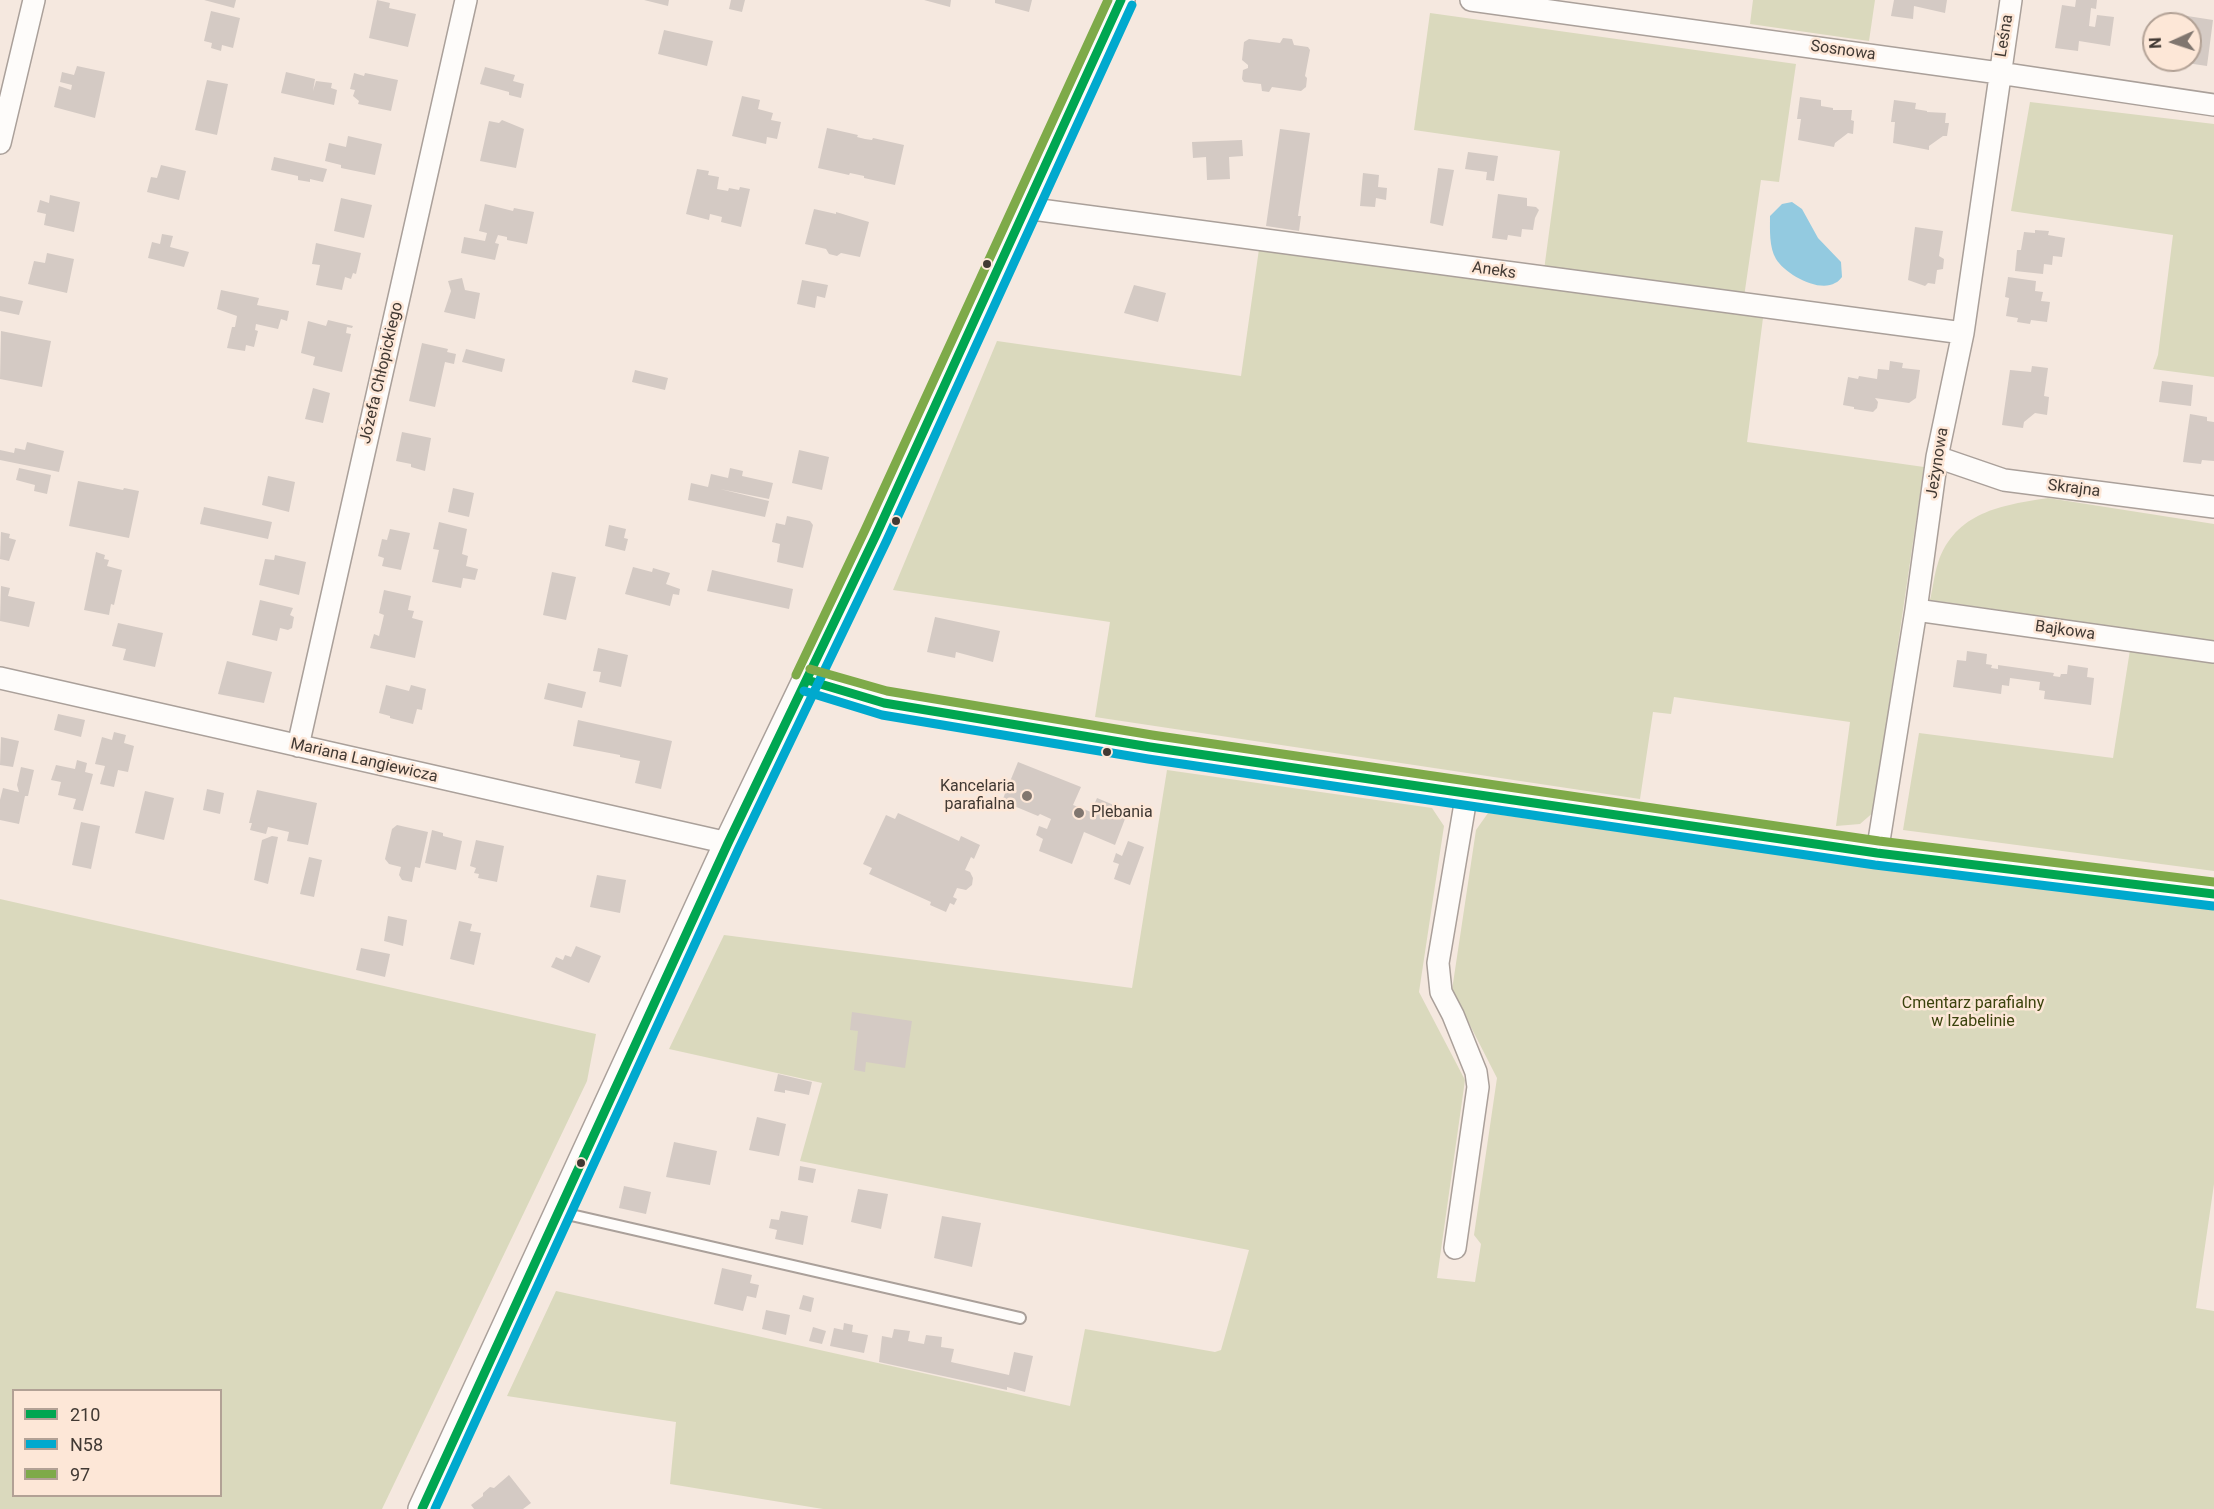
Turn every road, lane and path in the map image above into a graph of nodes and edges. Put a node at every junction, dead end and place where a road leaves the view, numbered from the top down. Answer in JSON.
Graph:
{"nodes":[{"id":1,"x":34,"y":0,"type":"edge"},
{"id":2,"x":466,"y":0,"type":"edge"},
{"id":3,"x":1121,"y":0,"type":"edge"},
{"id":4,"x":1471,"y":0,"type":"edge"},
{"id":5,"x":2011,"y":0,"type":"edge"},
{"id":6,"x":2000,"y":73,"type":"junction"},
{"id":7,"x":2214,"y":105,"type":"edge"},
{"id":8,"x":0,"y":143,"type":"edge"},
{"id":9,"x":1025,"y":208,"type":"junction"},
{"id":10,"x":1963,"y":333,"type":"junction"},
{"id":11,"x":1937,"y":457,"type":"junction"},
{"id":12,"x":2214,"y":507,"type":"edge"},
{"id":13,"x":1916,"y":610,"type":"junction"},
{"id":14,"x":2214,"y":652,"type":"edge"},
{"id":15,"x":0,"y":678,"type":"edge"},
{"id":16,"x":807,"y":680,"type":"junction"},
{"id":17,"x":298,"y":746,"type":"junction"},
{"id":18,"x":1467,"y":792,"type":"junction"},
{"id":19,"x":728,"y":843,"type":"junction"},
{"id":20,"x":1877,"y":853,"type":"junction"},
{"id":21,"x":2214,"y":894,"type":"edge"},
{"id":22,"x":558,"y":1212,"type":"junction"},
{"id":23,"x":1455,"y":1248,"type":"dead end"},
{"id":24,"x":1020,"y":1318,"type":"dead end"},
{"id":25,"x":422,"y":1509,"type":"edge"}],
"edges":[{"from":1,"to":8,"type":"street"},
{"from":2,"to":17,"type":"street","name":"Józefa Chłopickiego"},
{"from":3,"to":9,"type":"street"},
{"from":4,"to":6,"type":"street","name":"Sosnowa"},
{"from":5,"to":6,"type":"street","name":"Leśna"},
{"from":6,"to":7,"type":"street","name":"Sosnowa"},
{"from":6,"to":10,"type":"street","name":"Jeżynowa"},
{"from":9,"to":10,"type":"street","name":"Aneks"},
{"from":9,"to":16,"type":"street"},
{"from":10,"to":11,"type":"street","name":"Jeżynowa"},
{"from":11,"to":12,"type":"street","name":"Skrajna"},
{"from":11,"to":13,"type":"street","name":"Jeżynowa"},
{"from":13,"to":14,"type":"street","name":"Bajkowa"},
{"from":13,"to":20,"type":"street","name":"Jeżynowa"},
{"from":15,"to":17,"type":"street","name":"Mariana Langiewicza"},
{"from":16,"to":18,"type":"street"},
{"from":16,"to":19,"type":"street"},
{"from":17,"to":19,"type":"street","name":"Mariana Langiewicza"},
{"from":18,"to":20,"type":"street"},
{"from":18,"to":23,"type":"street"},
{"from":19,"to":22,"type":"street"},
{"from":20,"to":21,"type":"street"},
{"from":22,"to":24,"type":"lane"},
{"from":22,"to":25,"type":"street"}]}
